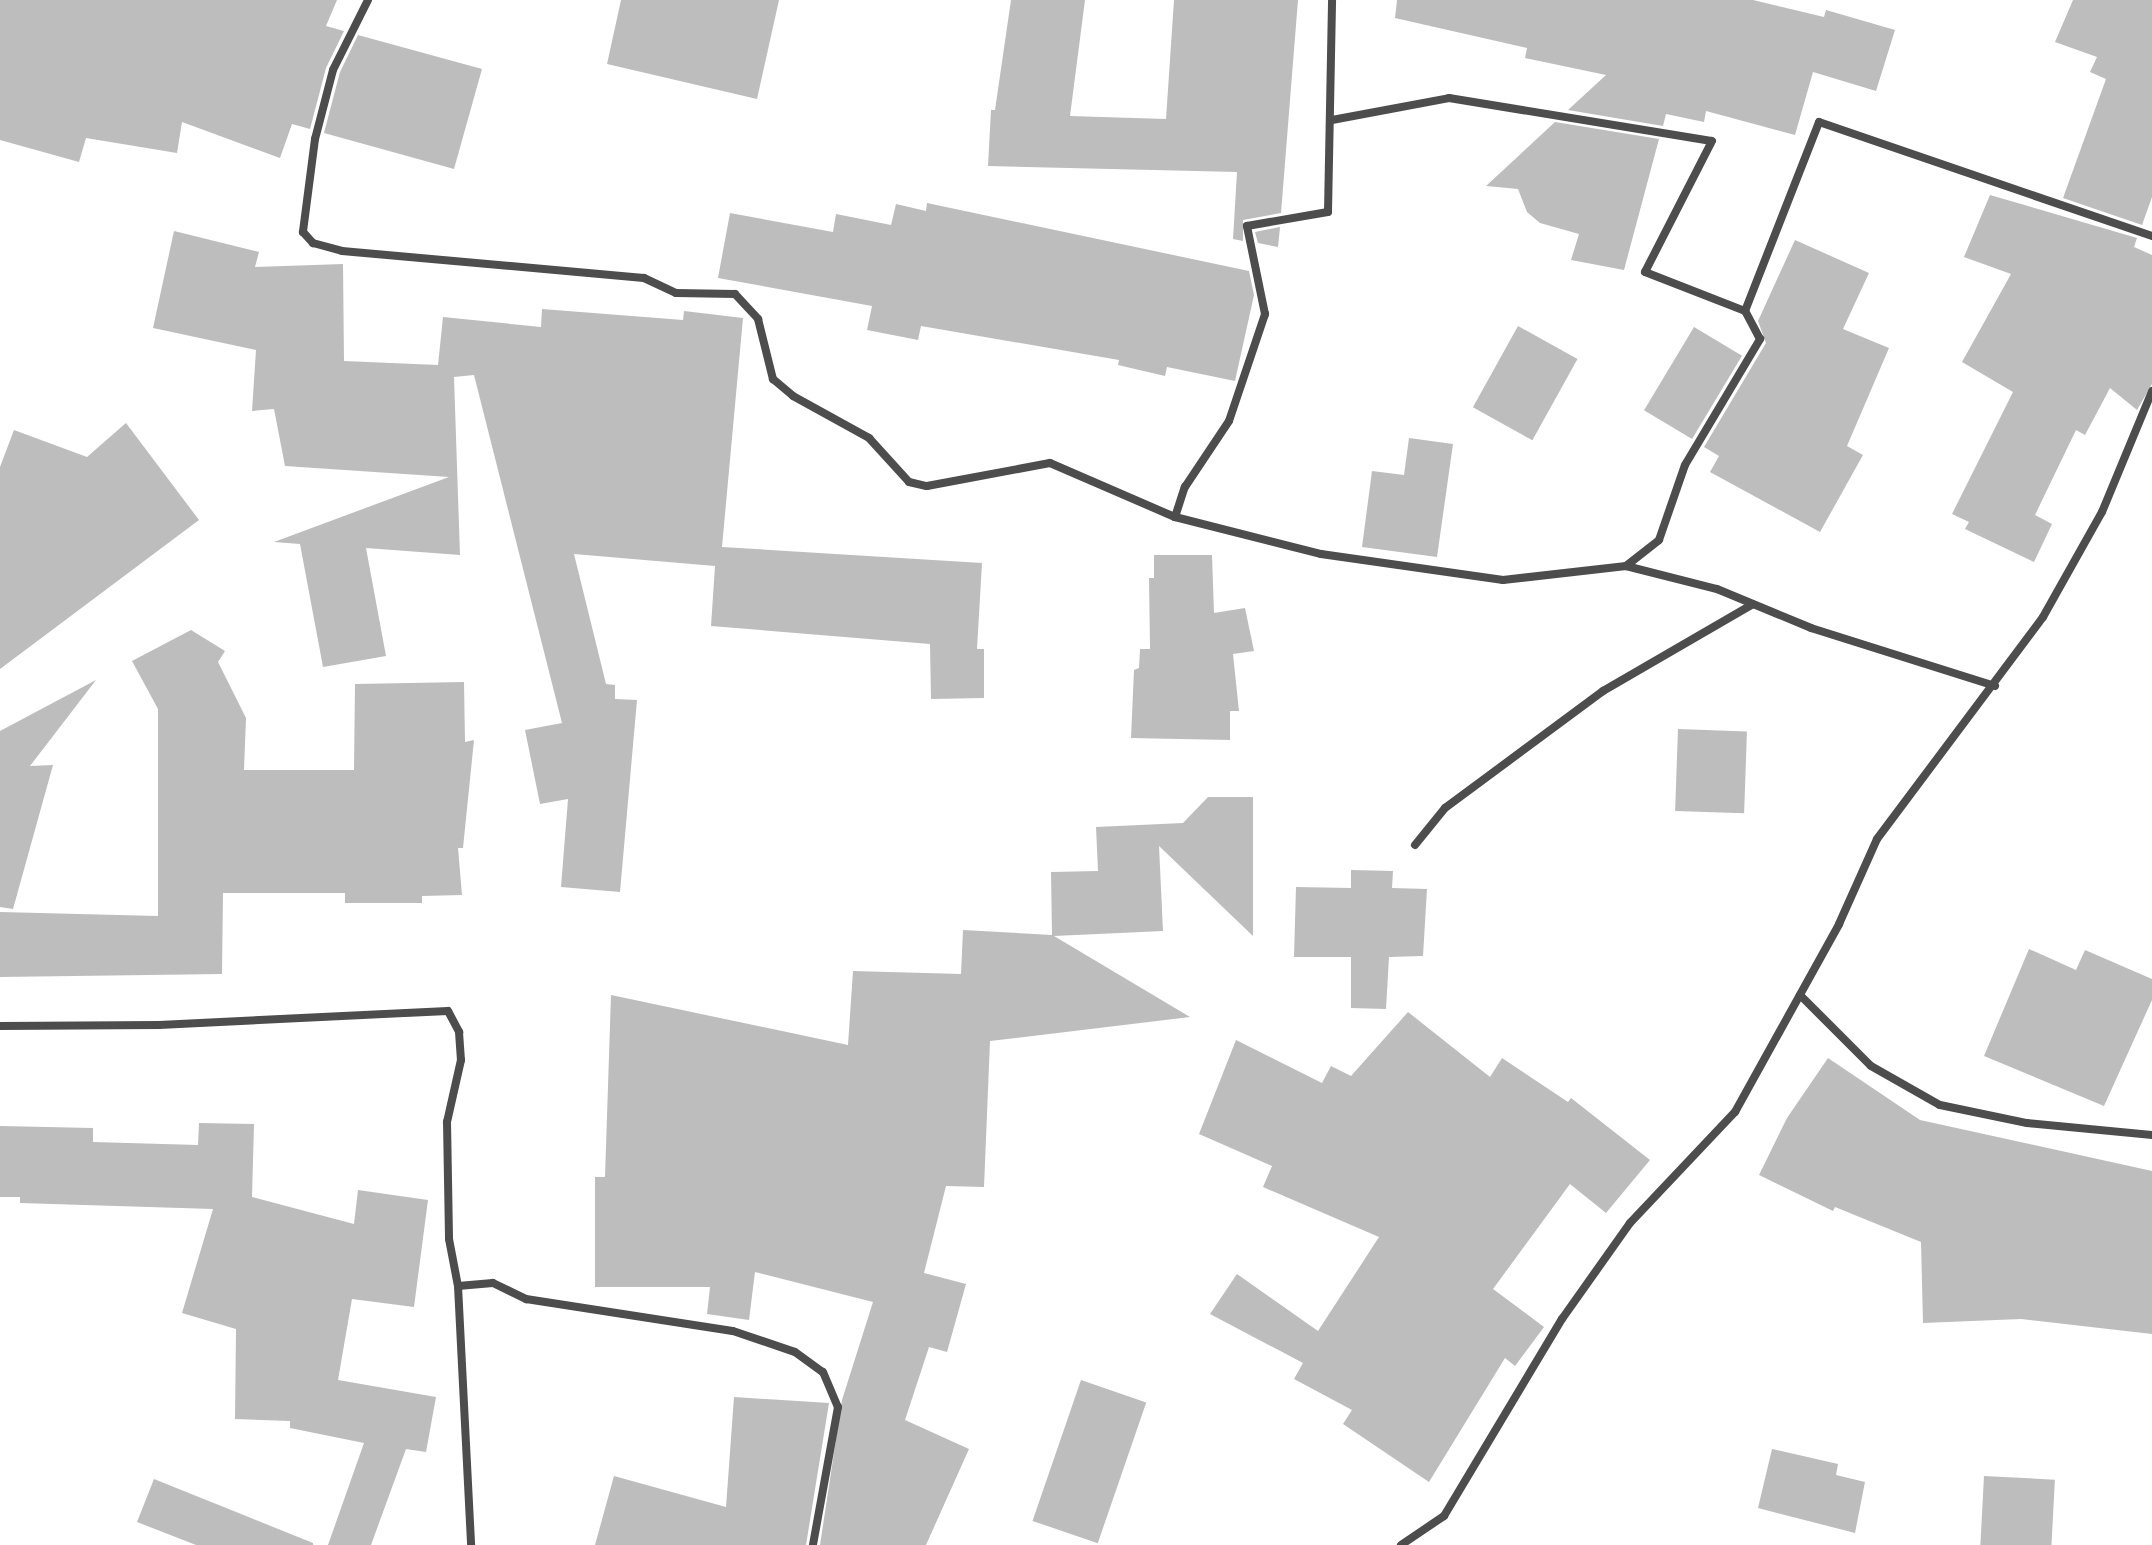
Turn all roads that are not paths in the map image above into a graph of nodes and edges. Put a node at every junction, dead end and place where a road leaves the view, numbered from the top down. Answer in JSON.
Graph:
{"nodes":[{"id":1,"x":368,"y":0,"type":"edge"},
{"id":2,"x":1332,"y":0,"type":"edge"},
{"id":3,"x":1332,"y":120,"type":"junction"},
{"id":4,"x":2152,"y":236,"type":"edge"},
{"id":5,"x":1745,"y":311,"type":"junction"},
{"id":6,"x":2152,"y":391,"type":"edge"},
{"id":7,"x":1175,"y":517,"type":"junction"},
{"id":8,"x":1626,"y":566,"type":"junction"},
{"id":9,"x":1753,"y":604,"type":"junction"},
{"id":10,"x":1995,"y":686,"type":"junction"},
{"id":11,"x":1415,"y":845,"type":"dead end"},
{"id":12,"x":1800,"y":995,"type":"junction"},
{"id":13,"x":0,"y":1026,"type":"edge"},
{"id":14,"x":2152,"y":1135,"type":"edge"},
{"id":15,"x":458,"y":1286,"type":"junction"},
{"id":16,"x":471,"y":1545,"type":"edge"},
{"id":17,"x":813,"y":1545,"type":"edge"},
{"id":18,"x":1401,"y":1545,"type":"edge"}],
"edges":[{"from":1,"to":7,"type":"street"},
{"from":2,"to":3,"type":"street"},
{"from":3,"to":5,"type":"street"},
{"from":3,"to":7,"type":"street"},
{"from":4,"to":5,"type":"street"},
{"from":5,"to":8,"type":"street"},
{"from":6,"to":10,"type":"street"},
{"from":7,"to":8,"type":"street"},
{"from":8,"to":9,"type":"street"},
{"from":9,"to":10,"type":"street"},
{"from":9,"to":11,"type":"street"},
{"from":10,"to":12,"type":"street"},
{"from":12,"to":14,"type":"street"},
{"from":12,"to":18,"type":"street"},
{"from":13,"to":15,"type":"street"},
{"from":15,"to":16,"type":"street"},
{"from":15,"to":17,"type":"street"}]}
